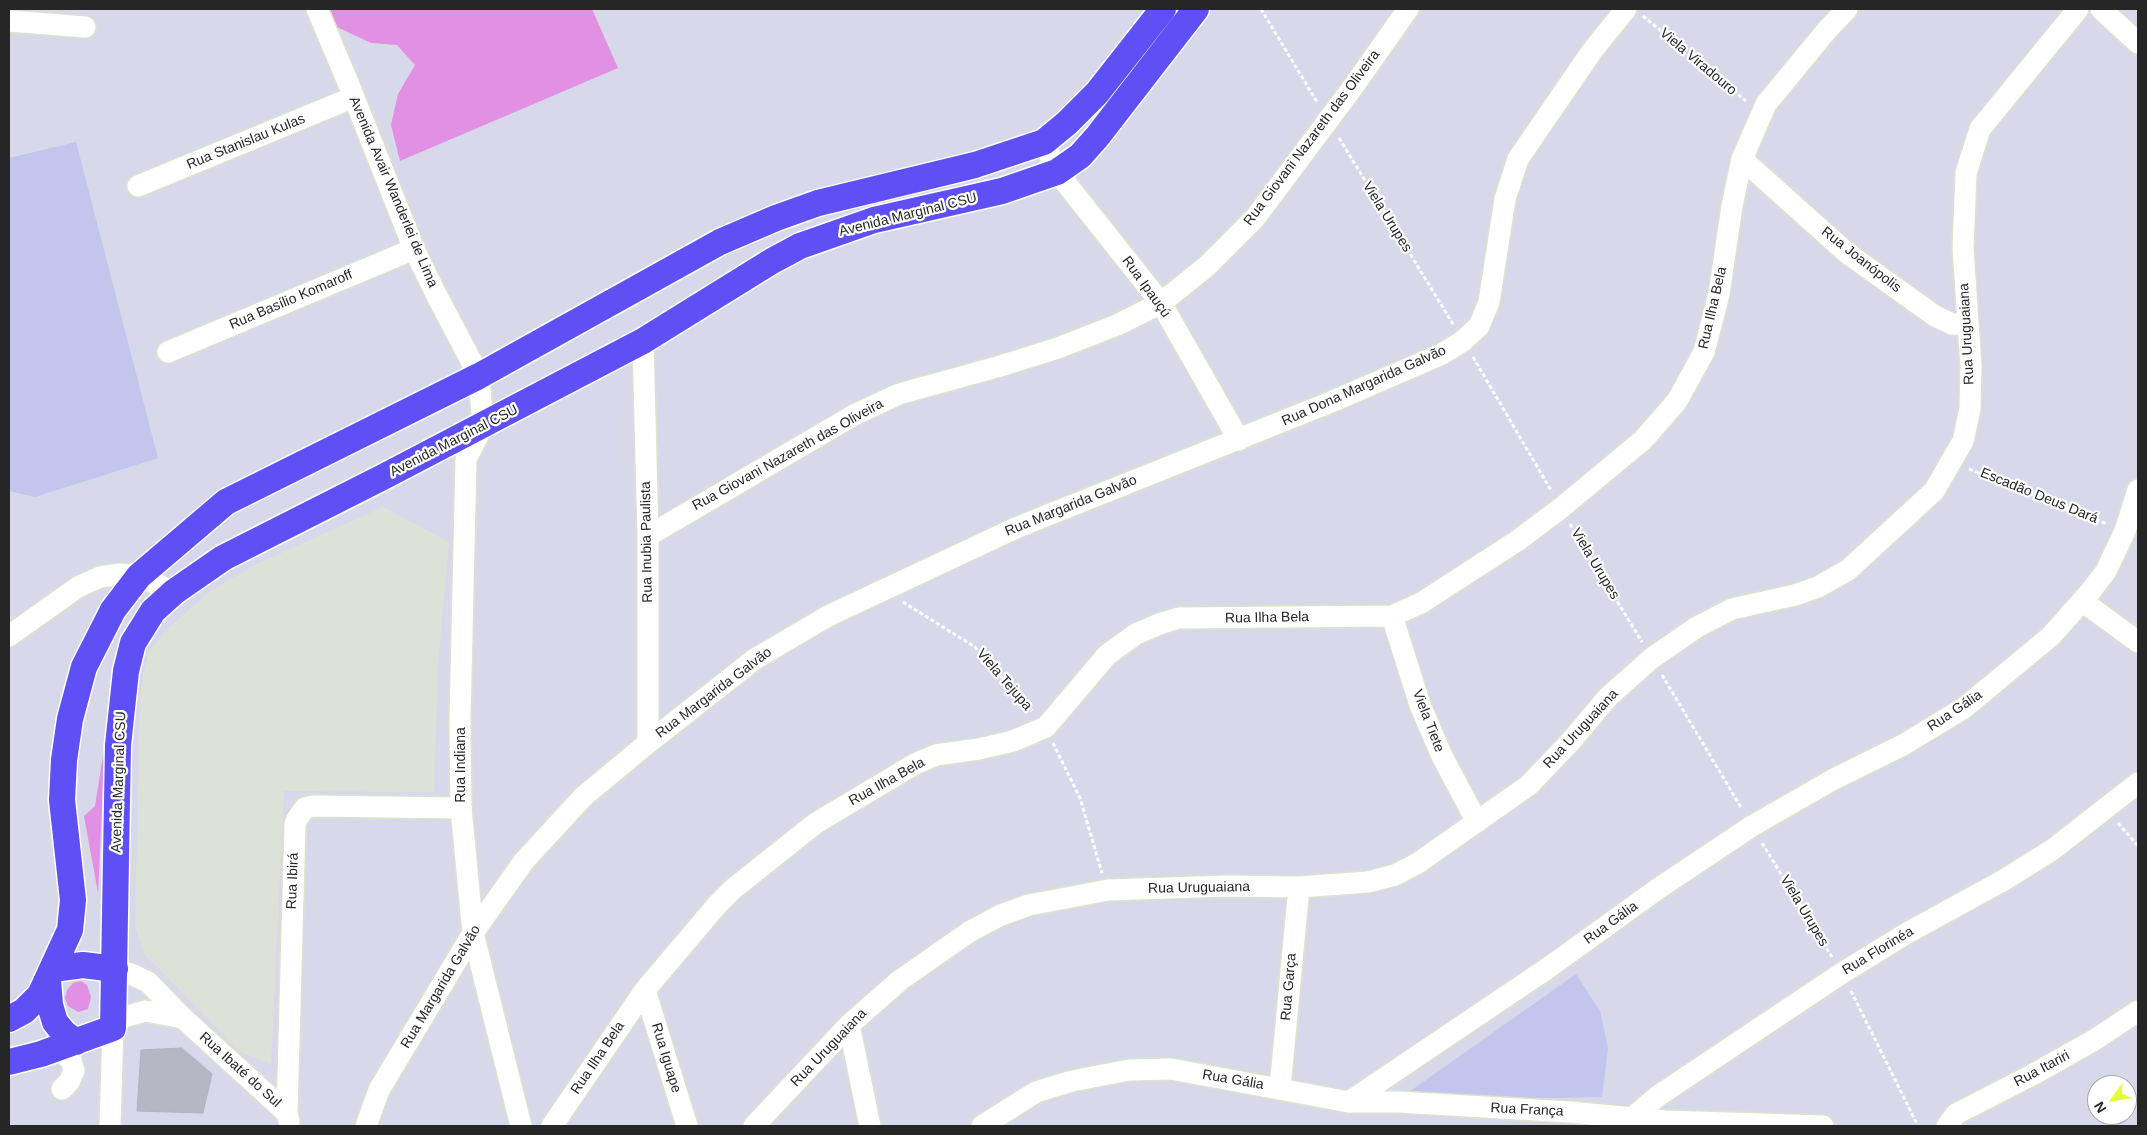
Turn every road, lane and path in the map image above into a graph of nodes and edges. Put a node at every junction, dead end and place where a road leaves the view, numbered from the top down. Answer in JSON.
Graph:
{"nodes":[{"id":1,"x":317,"y":9,"type":"edge"},
{"id":2,"x":1164,"y":9,"type":"edge"},
{"id":3,"x":1196,"y":9,"type":"edge"},
{"id":4,"x":1261,"y":9,"type":"edge"},
{"id":5,"x":1408,"y":9,"type":"edge"},
{"id":6,"x":1847,"y":9,"type":"edge"},
{"id":7,"x":2078,"y":9,"type":"edge"},
{"id":8,"x":2101,"y":9,"type":"edge"},
{"id":9,"x":1634,"y":12,"type":"edge"},
{"id":10,"x":9,"y":21,"type":"edge"},
{"id":11,"x":85,"y":27,"type":"dead end"},
{"id":12,"x":2138,"y":43,"type":"edge"},
{"id":13,"x":354,"y":97,"type":"junction"},
{"id":14,"x":1762,"y":114,"type":"junction"},
{"id":15,"x":1328,"y":120,"type":"junction"},
{"id":16,"x":1044,"y":142,"type":"junction"},
{"id":17,"x":1742,"y":159,"type":"junction"},
{"id":18,"x":1057,"y":172,"type":"junction"},
{"id":19,"x":138,"y":186,"type":"dead end"},
{"id":20,"x":414,"y":249,"type":"junction"},
{"id":21,"x":1161,"y":303,"type":"junction"},
{"id":22,"x":1967,"y":325,"type":"junction"},
{"id":23,"x":643,"y":341,"type":"junction"},
{"id":24,"x":1463,"y":341,"type":"junction"},
{"id":25,"x":168,"y":352,"type":"dead end"},
{"id":26,"x":481,"y":401,"type":"junction"},
{"id":27,"x":1274,"y":426,"type":"joint"},
{"id":28,"x":1239,"y":440,"type":"junction"},
{"id":29,"x":1952,"y":462,"type":"junction"},
{"id":30,"x":2138,"y":490,"type":"edge"},
{"id":31,"x":1561,"y":508,"type":"junction"},
{"id":32,"x":2125,"y":531,"type":"junction"},
{"id":33,"x":648,"y":536,"type":"junction"},
{"id":34,"x":139,"y":576,"type":"junction"},
{"id":35,"x":883,"y":590,"type":"junction"},
{"id":36,"x":174,"y":592,"type":"junction"},
{"id":37,"x":2082,"y":601,"type":"junction"},
{"id":38,"x":1392,"y":616,"type":"junction"},
{"id":39,"x":9,"y":636,"type":"edge"},
{"id":40,"x":2138,"y":642,"type":"edge"},
{"id":41,"x":1652,"y":658,"type":"junction"},
{"id":42,"x":1046,"y":727,"type":"junction"},
{"id":43,"x":648,"y":743,"type":"junction"},
{"id":44,"x":2138,"y":783,"type":"edge"},
{"id":45,"x":461,"y":808,"type":"junction"},
{"id":46,"x":2106,"y":809,"type":"junction"},
{"id":47,"x":1477,"y":822,"type":"junction"},
{"id":48,"x":1752,"y":826,"type":"junction"},
{"id":49,"x":2138,"y":846,"type":"edge"},
{"id":50,"x":1299,"y":887,"type":"junction"},
{"id":51,"x":1108,"y":890,"type":"junction"},
{"id":52,"x":473,"y":933,"type":"junction"},
{"id":53,"x":115,"y":969,"type":"junction"},
{"id":54,"x":1842,"y":973,"type":"junction"},
{"id":55,"x":50,"y":975,"type":"junction"},
{"id":56,"x":645,"y":990,"type":"junction"},
{"id":57,"x":2138,"y":1011,"type":"edge"},
{"id":58,"x":183,"y":1018,"type":"junction"},
{"id":59,"x":9,"y":1019,"type":"edge"},
{"id":60,"x":113,"y":1024,"type":"junction"},
{"id":61,"x":849,"y":1025,"type":"junction"},
{"id":62,"x":76,"y":1042,"type":"junction"},
{"id":63,"x":41,"y":1054,"type":"junction"},
{"id":64,"x":9,"y":1062,"type":"edge"},
{"id":65,"x":1280,"y":1088,"type":"junction"},
{"id":66,"x":62,"y":1089,"type":"dead end"},
{"id":67,"x":1349,"y":1102,"type":"junction"},
{"id":68,"x":289,"y":1120,"type":"edge"},
{"id":69,"x":1626,"y":1122,"type":"edge"},
{"id":70,"x":110,"y":1126,"type":"edge"},
{"id":71,"x":366,"y":1126,"type":"edge"},
{"id":72,"x":521,"y":1126,"type":"edge"},
{"id":73,"x":552,"y":1126,"type":"edge"},
{"id":74,"x":687,"y":1126,"type":"edge"},
{"id":75,"x":754,"y":1126,"type":"edge"},
{"id":76,"x":870,"y":1126,"type":"edge"},
{"id":77,"x":982,"y":1126,"type":"edge"},
{"id":78,"x":1824,"y":1126,"type":"edge"},
{"id":79,"x":1918,"y":1126,"type":"edge"},
{"id":80,"x":1947,"y":1126,"type":"edge"}],
"edges":[{"from":1,"to":13,"type":"street","name":"Avenida Avair Wanderlei de Lima"},
{"from":2,"to":16,"type":"main road","name":"Avenida Marginal CSU"},
{"from":3,"to":18,"type":"main road","name":"Avenida Marginal CSU"},
{"from":4,"to":15,"type":"path","name":"Viela Urupes"},
{"from":5,"to":15,"type":"street","name":"Rua Giovani Nazareth das Oliveira"},
{"from":6,"to":14,"type":"street","name":"Rua Ilha Bela"},
{"from":7,"to":22,"type":"street","name":"Rua Uruguaiana"},
{"from":8,"to":12,"type":"street"},
{"from":9,"to":14,"type":"path","name":"Viela Viradouro"},
{"from":9,"to":24,"type":"street","name":"Rua Dona Margarida Galvão"},
{"from":10,"to":11,"type":"street"},
{"from":13,"to":19,"type":"street","name":"Rua Stanislau Kulas"},
{"from":13,"to":20,"type":"street","name":"Avenida Avair Wanderlei de Lima"},
{"from":14,"to":17,"type":"street","name":"Rua Ilha Bela"},
{"from":15,"to":21,"type":"street","name":"Rua Giovani Nazareth das Oliveira"},
{"from":15,"to":24,"type":"path","name":"Viela Urupes"},
{"from":16,"to":18,"type":"street","name":"Rua Ipauçú"},
{"from":16,"to":26,"type":"main road","name":"Avenida Marginal CSU"},
{"from":17,"to":22,"type":"street","name":"Rua Joanópolis"},
{"from":17,"to":31,"type":"street","name":"Rua Ilha Bela"},
{"from":18,"to":21,"type":"street","name":"Rua Ipauçú"},
{"from":18,"to":23,"type":"main road","name":"Avenida Marginal CSU"},
{"from":20,"to":25,"type":"street","name":"Rua Basílio Komaroff"},
{"from":20,"to":26,"type":"street","name":"Avenida Avair Wanderlei de Lima"},
{"from":21,"to":28,"type":"street","name":"Rua Ipauçú"},
{"from":21,"to":33,"type":"street","name":"Rua Giovani Nazareth das Oliveira"},
{"from":22,"to":29,"type":"street","name":"Rua Uruguaiana"},
{"from":23,"to":26,"type":"main road","name":"Avenida Marginal CSU"},
{"from":23,"to":33,"type":"street","name":"Rua Inubia Paulista"},
{"from":24,"to":27,"type":"street","name":"Rua Dona Margarida Galvão"},
{"from":24,"to":31,"type":"path","name":"Viela Urupes"},
{"from":26,"to":34,"type":"main road","name":"Avenida Marginal CSU"},
{"from":26,"to":36,"type":"main road","name":"Avenida Marginal CSU"},
{"from":26,"to":45,"type":"street","name":"Rua Indiana"},
{"from":27,"to":28,"type":"street","name":"Rua Margarida Galvão"},
{"from":28,"to":35,"type":"street","name":"Rua Margarida Galvão"},
{"from":29,"to":32,"type":"path","name":"Escadão Deus Dará"},
{"from":29,"to":41,"type":"street","name":"Rua Uruguaiana"},
{"from":30,"to":32,"type":"street","name":"Rua Gália"},
{"from":31,"to":38,"type":"street","name":"Rua Ilha Bela"},
{"from":31,"to":41,"type":"path","name":"Viela Urupes"},
{"from":32,"to":37,"type":"street","name":"Rua Gália"},
{"from":33,"to":43,"type":"street","name":"Rua Inubia Paulista"},
{"from":34,"to":36,"type":"street"},
{"from":34,"to":39,"type":"street"},
{"from":34,"to":55,"type":"main road","name":"Avenida Marginal CSU"},
{"from":35,"to":42,"type":"path","name":"Viela Tejupa"},
{"from":35,"to":43,"type":"street","name":"Rua Margarida Galvão"},
{"from":36,"to":53,"type":"main road","name":"Avenida Marginal CSU"},
{"from":37,"to":40,"type":"street"},
{"from":37,"to":48,"type":"street","name":"Rua Gália"},
{"from":38,"to":42,"type":"street","name":"Rua Ilha Bela"},
{"from":38,"to":47,"type":"street","name":"Viela Tiete"},
{"from":41,"to":47,"type":"street","name":"Rua Uruguaiana"},
{"from":41,"to":48,"type":"path","name":"Viela Urupes"},
{"from":42,"to":51,"type":"path","name":"Viela Tejupa"},
{"from":42,"to":56,"type":"street","name":"Rua Ilha Bela"},
{"from":43,"to":52,"type":"street","name":"Rua Margarida Galvão"},
{"from":44,"to":46,"type":"street","name":"Rua Florinéa"},
{"from":45,"to":52,"type":"street","name":"Rua Indiana"},
{"from":45,"to":68,"type":"street","name":"Rua Ibirá"},
{"from":46,"to":49,"type":"path"},
{"from":46,"to":54,"type":"street","name":"Rua Florinéa"},
{"from":47,"to":50,"type":"street","name":"Rua Uruguaiana"},
{"from":48,"to":54,"type":"path","name":"Viela Urupes"},
{"from":48,"to":67,"type":"street","name":"Rua Gália"},
{"from":50,"to":51,"type":"street","name":"Rua Uruguaiana"},
{"from":50,"to":65,"type":"street","name":"Rua Garça"},
{"from":51,"to":61,"type":"street","name":"Rua Uruguaiana"},
{"from":52,"to":71,"type":"street","name":"Rua Margarida Galvão"},
{"from":52,"to":72,"type":"street","name":"Rua Indiana"},
{"from":53,"to":55,"type":"main road"},
{"from":53,"to":58,"type":"street","name":"Rua Ibaté do Sul"},
{"from":53,"to":60,"type":"main road","name":"Avenida Marginal CSU"},
{"from":54,"to":69,"type":"street","name":"Rua Florinéa"},
{"from":54,"to":79,"type":"path","name":"Viela Urupes"},
{"from":55,"to":59,"type":"main road","name":"Avenida Marginal CSU"},
{"from":55,"to":62,"type":"main road"},
{"from":56,"to":73,"type":"street","name":"Rua Ilha Bela"},
{"from":56,"to":74,"type":"street","name":"Rua Iguape"},
{"from":57,"to":80,"type":"street","name":"Rua Itariri"},
{"from":58,"to":60,"type":"street"},
{"from":58,"to":68,"type":"street","name":"Rua Ibaté do Sul"},
{"from":60,"to":62,"type":"main road"},
{"from":60,"to":70,"type":"street"},
{"from":61,"to":75,"type":"street","name":"Rua Uruguaiana"},
{"from":61,"to":76,"type":"street"},
{"from":62,"to":63,"type":"main road"},
{"from":63,"to":64,"type":"main road"},
{"from":63,"to":66,"type":"street"},
{"from":65,"to":67,"type":"street","name":"Rua Gália"},
{"from":65,"to":77,"type":"street","name":"Rua Gália"},
{"from":67,"to":69,"type":"street","name":"Rua França"},
{"from":69,"to":78,"type":"street","name":"Rua França"}]}
